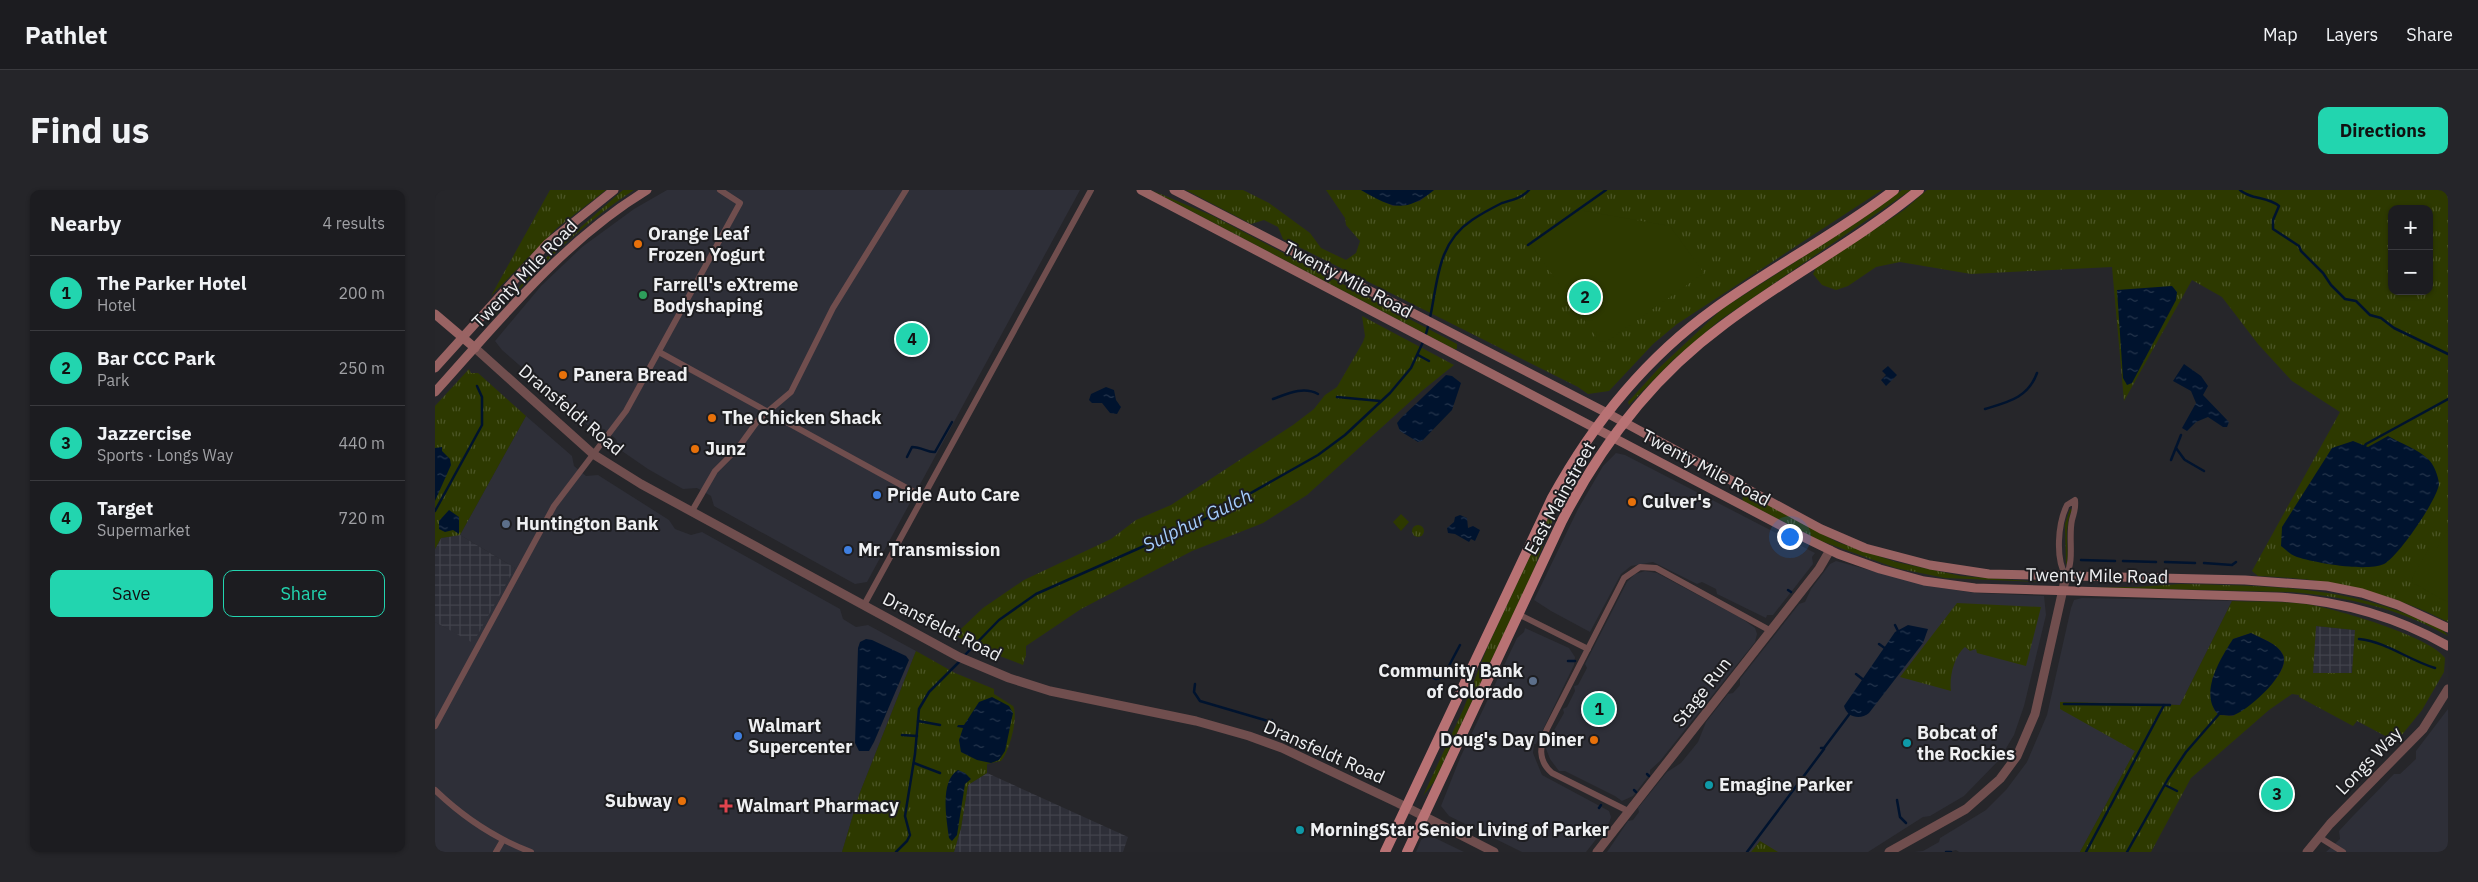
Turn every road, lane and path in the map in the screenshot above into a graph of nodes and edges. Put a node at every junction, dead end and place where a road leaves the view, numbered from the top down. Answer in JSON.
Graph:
{"nodes":[{"id":1,"x":614,"y":190,"type":"edge"},
{"id":2,"x":647,"y":190,"type":"edge"},
{"id":3,"x":720,"y":190,"type":"edge"},
{"id":4,"x":906,"y":190,"type":"edge"},
{"id":5,"x":1091,"y":190,"type":"edge"},
{"id":6,"x":1141,"y":190,"type":"edge"},
{"id":7,"x":1174,"y":190,"type":"edge"},
{"id":8,"x":1894,"y":190,"type":"edge"},
{"id":9,"x":1919,"y":190,"type":"edge"},
{"id":10,"x":435,"y":314,"type":"edge"},
{"id":11,"x":462,"y":337,"type":"junction"},
{"id":12,"x":475,"y":348,"type":"junction"},
{"id":13,"x":659,"y":352,"type":"junction"},
{"id":14,"x":435,"y":368,"type":"edge"},
{"id":15,"x":435,"y":392,"type":"edge"},
{"id":16,"x":768,"y":412,"type":"junction"},
{"id":17,"x":1607,"y":413,"type":"junction"},
{"id":18,"x":1623,"y":422,"type":"junction"},
{"id":19,"x":1596,"y":429,"type":"junction"},
{"id":20,"x":1612,"y":437,"type":"junction"},
{"id":21,"x":593,"y":454,"type":"junction"},
{"id":22,"x":923,"y":497,"type":"junction"},
{"id":23,"x":692,"y":511,"type":"junction"},
{"id":24,"x":1830,"y":550,"type":"junction"},
{"id":25,"x":2066,"y":576,"type":"junction"},
{"id":26,"x":2063,"y":592,"type":"junction"},
{"id":27,"x":864,"y":605,"type":"junction"},
{"id":28,"x":1518,"y":614,"type":"junction"},
{"id":29,"x":2448,"y":628,"type":"edge"},
{"id":30,"x":1771,"y":631,"type":"junction"},
{"id":31,"x":2448,"y":646,"type":"edge"},
{"id":32,"x":1588,"y":649,"type":"junction"},
{"id":33,"x":2448,"y":689,"type":"edge"},
{"id":34,"x":435,"y":726,"type":"edge"},
{"id":35,"x":435,"y":790,"type":"edge"},
{"id":36,"x":1407,"y":808,"type":"junction"},
{"id":37,"x":1629,"y":811,"type":"junction"},
{"id":38,"x":1423,"y":817,"type":"junction"},
{"id":39,"x":2319,"y":837,"type":"junction"},
{"id":40,"x":503,"y":840,"type":"junction"},
{"id":41,"x":496,"y":852,"type":"edge"},
{"id":42,"x":531,"y":852,"type":"edge"},
{"id":43,"x":1385,"y":852,"type":"edge"},
{"id":44,"x":1407,"y":852,"type":"edge"},
{"id":45,"x":1494,"y":852,"type":"edge"},
{"id":46,"x":1597,"y":852,"type":"edge"},
{"id":47,"x":1889,"y":852,"type":"edge"},
{"id":48,"x":2307,"y":852,"type":"edge"},
{"id":49,"x":2343,"y":852,"type":"edge"}],
"edges":[{"from":1,"to":11,"type":"main road","name":"Twenty Mile Road"},
{"from":2,"to":12,"type":"main road","name":"Twenty Mile Road"},
{"from":3,"to":13,"type":"street"},
{"from":4,"to":16,"type":"street"},
{"from":5,"to":22,"type":"street"},
{"from":6,"to":19,"type":"main road","name":"Twenty Mile Road"},
{"from":7,"to":17,"type":"main road","name":"Twenty Mile Road"},
{"from":8,"to":17,"type":"main road","name":"East Mainstreet"},
{"from":9,"to":18,"type":"main road","name":"East Mainstreet"},
{"from":10,"to":11,"type":"main road","name":"Dransfeldt Road"},
{"from":11,"to":12,"type":"main road","name":"Dransfeldt Road"},
{"from":11,"to":14,"type":"main road","name":"Twenty Mile Road"},
{"from":12,"to":15,"type":"main road","name":"Twenty Mile Road"},
{"from":12,"to":21,"type":"street","name":"Dransfeldt Road"},
{"from":13,"to":16,"type":"street"},
{"from":13,"to":21,"type":"street"},
{"from":16,"to":22,"type":"street"},
{"from":16,"to":23,"type":"street"},
{"from":17,"to":18,"type":"main road","name":"Twenty Mile Road"},
{"from":17,"to":19,"type":"main road","name":"East Mainstreet"},
{"from":18,"to":20,"type":"main road","name":"East Mainstreet"},
{"from":18,"to":25,"type":"main road","name":"Twenty Mile Road"},
{"from":19,"to":20,"type":"main road","name":"Twenty Mile Road"},
{"from":19,"to":36,"type":"main road","name":"East Mainstreet"},
{"from":20,"to":24,"type":"main road","name":"Twenty Mile Road"},
{"from":20,"to":28,"type":"main road","name":"East Mainstreet"},
{"from":21,"to":23,"type":"street","name":"Dransfeldt Road"},
{"from":21,"to":34,"type":"street"},
{"from":22,"to":27,"type":"street"},
{"from":23,"to":27,"type":"street","name":"Dransfeldt Road"},
{"from":24,"to":26,"type":"main road","name":"Twenty Mile Road"},
{"from":24,"to":30,"type":"street","name":"Stage Run"},
{"from":25,"to":25,"type":"street"},
{"from":25,"to":26,"type":"street"},
{"from":25,"to":29,"type":"main road","name":"Twenty Mile Road"},
{"from":26,"to":31,"type":"main road","name":"Twenty Mile Road"},
{"from":26,"to":47,"type":"street"},
{"from":27,"to":36,"type":"street","name":"Dransfeldt Road"},
{"from":28,"to":32,"type":"street"},
{"from":28,"to":38,"type":"main road","name":"East Mainstreet"},
{"from":30,"to":32,"type":"street"},
{"from":30,"to":37,"type":"street","name":"Stage Run"},
{"from":32,"to":37,"type":"street"},
{"from":33,"to":39,"type":"street","name":"Longs Way"},
{"from":35,"to":40,"type":"street"},
{"from":36,"to":38,"type":"street","name":"Dransfeldt Road"},
{"from":36,"to":43,"type":"main road","name":"East Mainstreet"},
{"from":37,"to":46,"type":"street","name":"Stage Run"},
{"from":38,"to":44,"type":"main road","name":"East Mainstreet"},
{"from":38,"to":45,"type":"street","name":"Dransfeldt Road"},
{"from":39,"to":48,"type":"street","name":"Longs Way"},
{"from":39,"to":49,"type":"street"},
{"from":40,"to":41,"type":"street"},
{"from":40,"to":42,"type":"street"}]}
